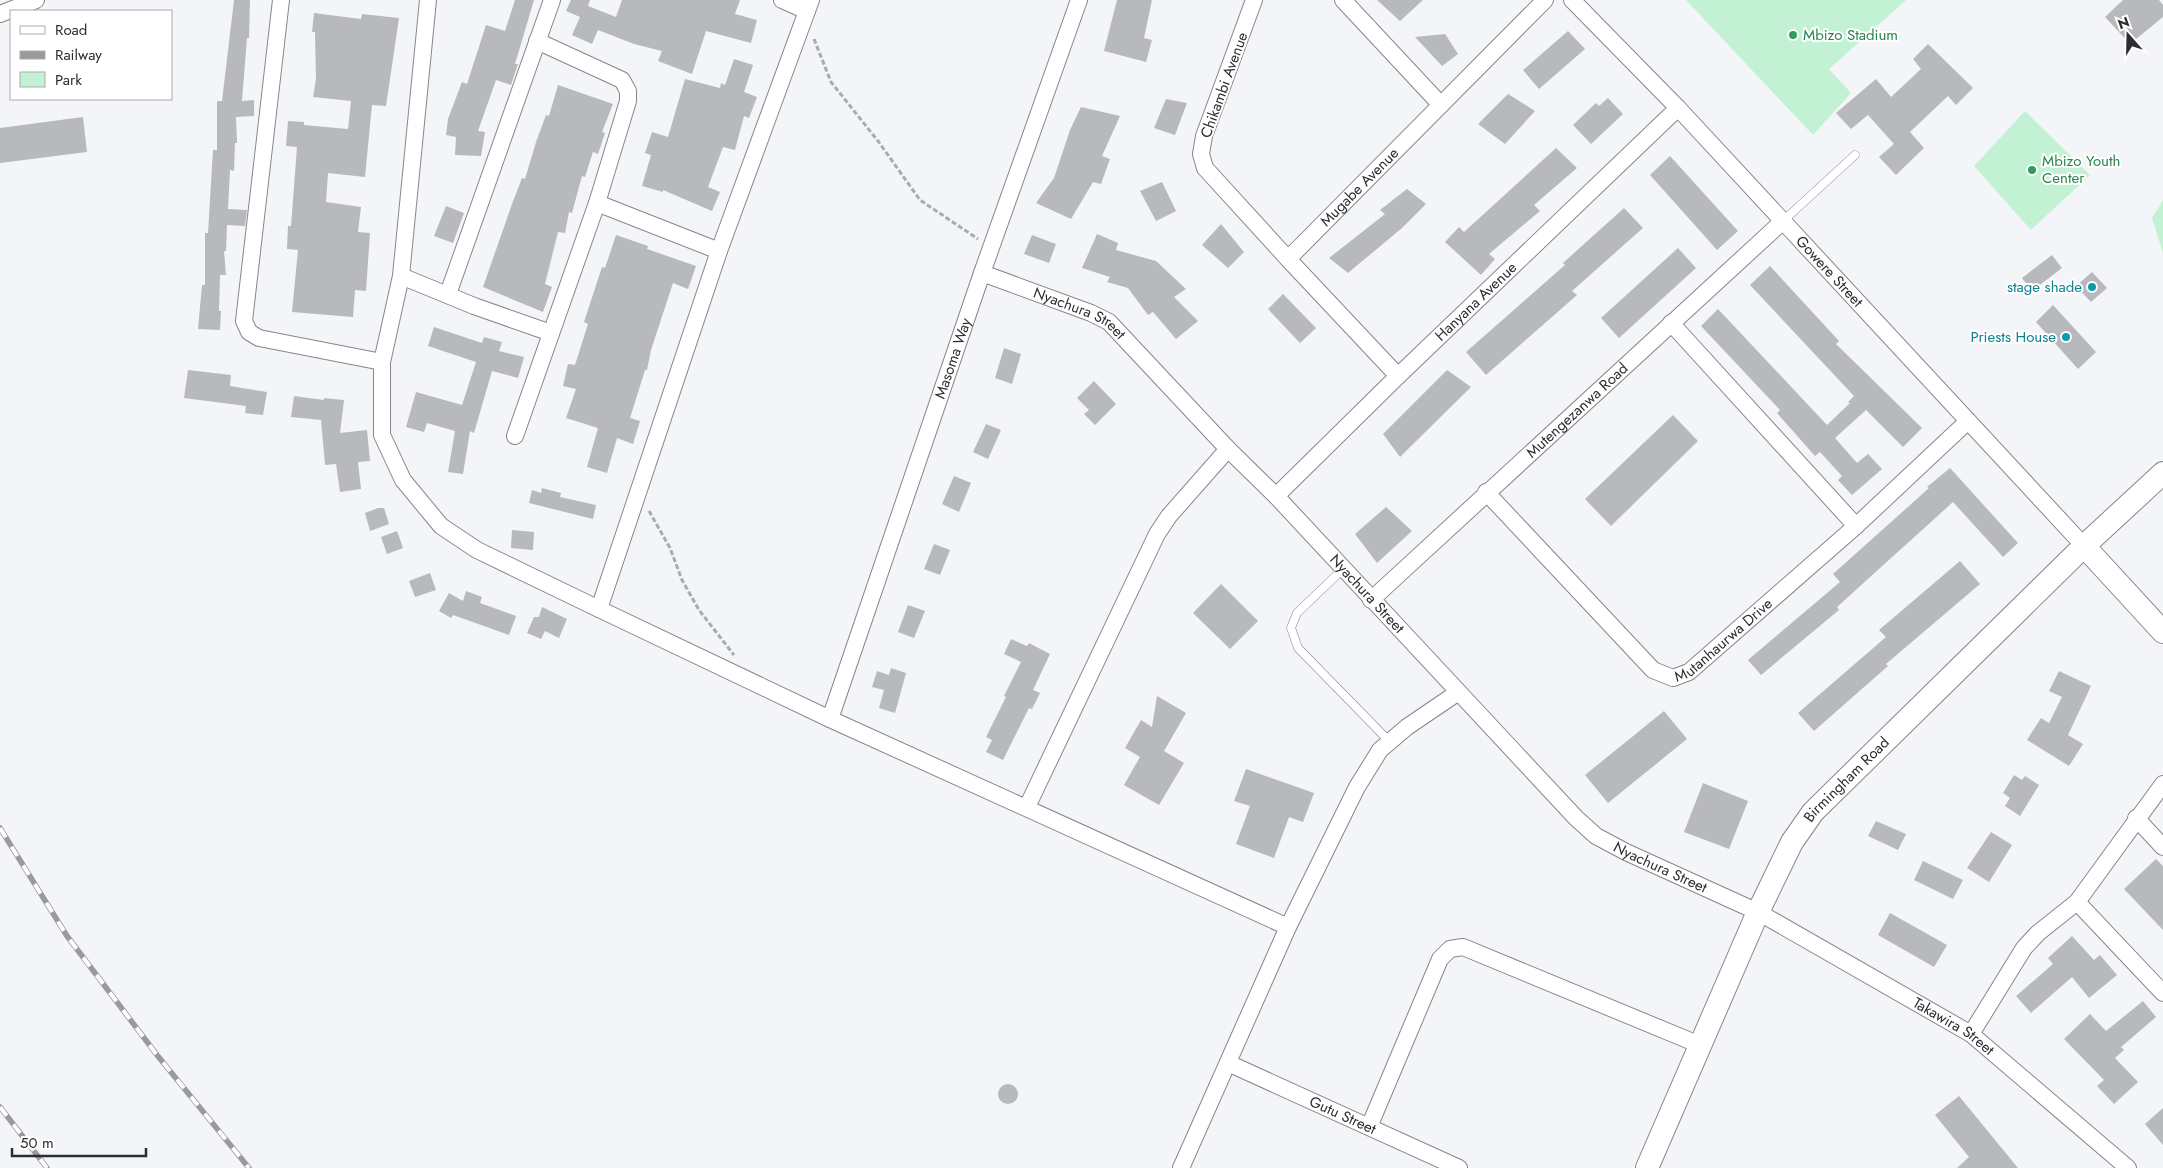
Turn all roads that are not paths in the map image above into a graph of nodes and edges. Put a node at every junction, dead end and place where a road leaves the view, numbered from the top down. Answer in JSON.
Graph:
{"nodes":[{"id":1,"x":36,"y":0,"type":"edge"},
{"id":2,"x":281,"y":0,"type":"edge"},
{"id":3,"x":428,"y":0,"type":"edge"},
{"id":4,"x":552,"y":0,"type":"edge"},
{"id":5,"x":782,"y":0,"type":"edge"},
{"id":6,"x":1080,"y":0,"type":"edge"},
{"id":7,"x":1254,"y":0,"type":"edge"},
{"id":8,"x":1343,"y":0,"type":"edge"},
{"id":9,"x":1545,"y":0,"type":"edge"},
{"id":10,"x":1572,"y":0,"type":"edge"},
{"id":11,"x":809,"y":6,"type":"edge"},
{"id":12,"x":10,"y":10,"type":"edge"},
{"id":13,"x":537,"y":41,"type":"junction"},
{"id":14,"x":1441,"y":105,"type":"junction"},
{"id":15,"x":1678,"y":108,"type":"junction"},
{"id":16,"x":1855,"y":155,"type":"dead end"},
{"id":17,"x":597,"y":203,"type":"junction"},
{"id":18,"x":1783,"y":221,"type":"junction"},
{"id":19,"x":719,"y":251,"type":"junction"},
{"id":20,"x":1288,"y":258,"type":"junction"},
{"id":21,"x":982,"y":273,"type":"junction"},
{"id":22,"x":401,"y":276,"type":"junction"},
{"id":23,"x":448,"y":294,"type":"junction"},
{"id":24,"x":1671,"y":323,"type":"junction"},
{"id":25,"x":551,"y":333,"type":"junction"},
{"id":26,"x":382,"y":362,"type":"junction"},
{"id":27,"x":1398,"y":376,"type":"junction"},
{"id":28,"x":1968,"y":421,"type":"junction"},
{"id":29,"x":515,"y":436,"type":"dead end"},
{"id":30,"x":1228,"y":449,"type":"junction"},
{"id":31,"x":2163,"y":472,"type":"edge"},
{"id":32,"x":1486,"y":492,"type":"junction"},
{"id":33,"x":1276,"y":496,"type":"junction"},
{"id":34,"x":1856,"y":526,"type":"junction"},
{"id":35,"x":2084,"y":546,"type":"junction"},
{"id":36,"x":1343,"y":569,"type":"junction"},
{"id":37,"x":1371,"y":600,"type":"junction"},
{"id":38,"x":599,"y":609,"type":"junction"},
{"id":39,"x":2163,"y":632,"type":"edge"},
{"id":40,"x":1457,"y":693,"type":"junction"},
{"id":41,"x":830,"y":719,"type":"junction"},
{"id":42,"x":1390,"y":742,"type":"junction"},
{"id":43,"x":2163,"y":784,"type":"edge"},
{"id":44,"x":1027,"y":807,"type":"junction"},
{"id":45,"x":2136,"y":818,"type":"junction"},
{"id":46,"x":2163,"y":847,"type":"edge"},
{"id":47,"x":2077,"y":902,"type":"junction"},
{"id":48,"x":1758,"y":912,"type":"junction"},
{"id":49,"x":1288,"y":927,"type":"junction"},
{"id":50,"x":2163,"y":994,"type":"edge"},
{"id":51,"x":1972,"y":1034,"type":"junction"},
{"id":52,"x":1700,"y":1045,"type":"junction"},
{"id":53,"x":1228,"y":1063,"type":"junction"},
{"id":54,"x":1369,"y":1127,"type":"junction"},
{"id":55,"x":1181,"y":1168,"type":"edge"},
{"id":56,"x":1459,"y":1168,"type":"edge"},
{"id":57,"x":1647,"y":1168,"type":"edge"},
{"id":58,"x":2128,"y":1168,"type":"edge"}],
"edges":[{"from":1,"to":12,"type":"street"},
{"from":2,"to":26,"type":"street"},
{"from":3,"to":22,"type":"street"},
{"from":4,"to":13,"type":"street"},
{"from":5,"to":11,"type":"street"},
{"from":6,"to":21,"type":"street","name":"Masoma Way"},
{"from":7,"to":20,"type":"street","name":"Chikambi Avenue"},
{"from":8,"to":14,"type":"street"},
{"from":9,"to":14,"type":"street","name":"Mugabe Avenue"},
{"from":10,"to":15,"type":"street","name":"Gowere Street"},
{"from":11,"to":19,"type":"street"},
{"from":13,"to":17,"type":"street"},
{"from":13,"to":23,"type":"street"},
{"from":14,"to":20,"type":"street","name":"Mugabe Avenue"},
{"from":15,"to":18,"type":"street","name":"Gowere Street"},
{"from":15,"to":27,"type":"street","name":"Hanyana Avenue"},
{"from":16,"to":18,"type":"lane"},
{"from":17,"to":19,"type":"street"},
{"from":17,"to":25,"type":"street"},
{"from":18,"to":24,"type":"street","name":"Mutengezanwa Road"},
{"from":18,"to":28,"type":"street","name":"Gowere Street"},
{"from":19,"to":38,"type":"street"},
{"from":20,"to":27,"type":"street"},
{"from":21,"to":30,"type":"street","name":"Nyachura Street"},
{"from":21,"to":41,"type":"street","name":"Masoma Way"},
{"from":22,"to":23,"type":"street"},
{"from":22,"to":26,"type":"street"},
{"from":23,"to":25,"type":"street"},
{"from":24,"to":32,"type":"street","name":"Mutengezanwa Road"},
{"from":24,"to":34,"type":"street"},
{"from":25,"to":29,"type":"street"},
{"from":26,"to":38,"type":"street"},
{"from":27,"to":33,"type":"street","name":"Hanyana Avenue"},
{"from":28,"to":34,"type":"street","name":"Mutanhaurwa Drive"},
{"from":28,"to":35,"type":"street","name":"Gowere Street"},
{"from":30,"to":33,"type":"street","name":"Nyachura Street"},
{"from":30,"to":44,"type":"street"},
{"from":31,"to":35,"type":"street","name":"Birmingham Road"},
{"from":32,"to":34,"type":"street","name":"Mutanhaurwa Drive"},
{"from":32,"to":37,"type":"street","name":"Mutengezanwa Road"},
{"from":33,"to":36,"type":"street","name":"Nyachura Street"},
{"from":35,"to":39,"type":"street"},
{"from":35,"to":48,"type":"street","name":"Birmingham Road"},
{"from":36,"to":37,"type":"street","name":"Nyachura Street"},
{"from":36,"to":42,"type":"lane"},
{"from":37,"to":40,"type":"street","name":"Nyachura Street"},
{"from":38,"to":41,"type":"street"},
{"from":40,"to":42,"type":"street"},
{"from":40,"to":48,"type":"street","name":"Nyachura Street"},
{"from":41,"to":44,"type":"street"},
{"from":42,"to":49,"type":"street"},
{"from":43,"to":45,"type":"street"},
{"from":44,"to":49,"type":"street"},
{"from":45,"to":46,"type":"street"},
{"from":45,"to":47,"type":"street"},
{"from":47,"to":50,"type":"street"},
{"from":47,"to":51,"type":"street"},
{"from":48,"to":51,"type":"street","name":"Takawira Street"},
{"from":48,"to":52,"type":"street","name":"Birmingham Road"},
{"from":49,"to":53,"type":"street"},
{"from":51,"to":58,"type":"street","name":"Takawira Street"},
{"from":52,"to":54,"type":"street"},
{"from":52,"to":57,"type":"street","name":"Birmingham Road"},
{"from":53,"to":54,"type":"street","name":"Gutu Street"},
{"from":53,"to":55,"type":"street"},
{"from":54,"to":56,"type":"street","name":"Gutu Street"}]}
